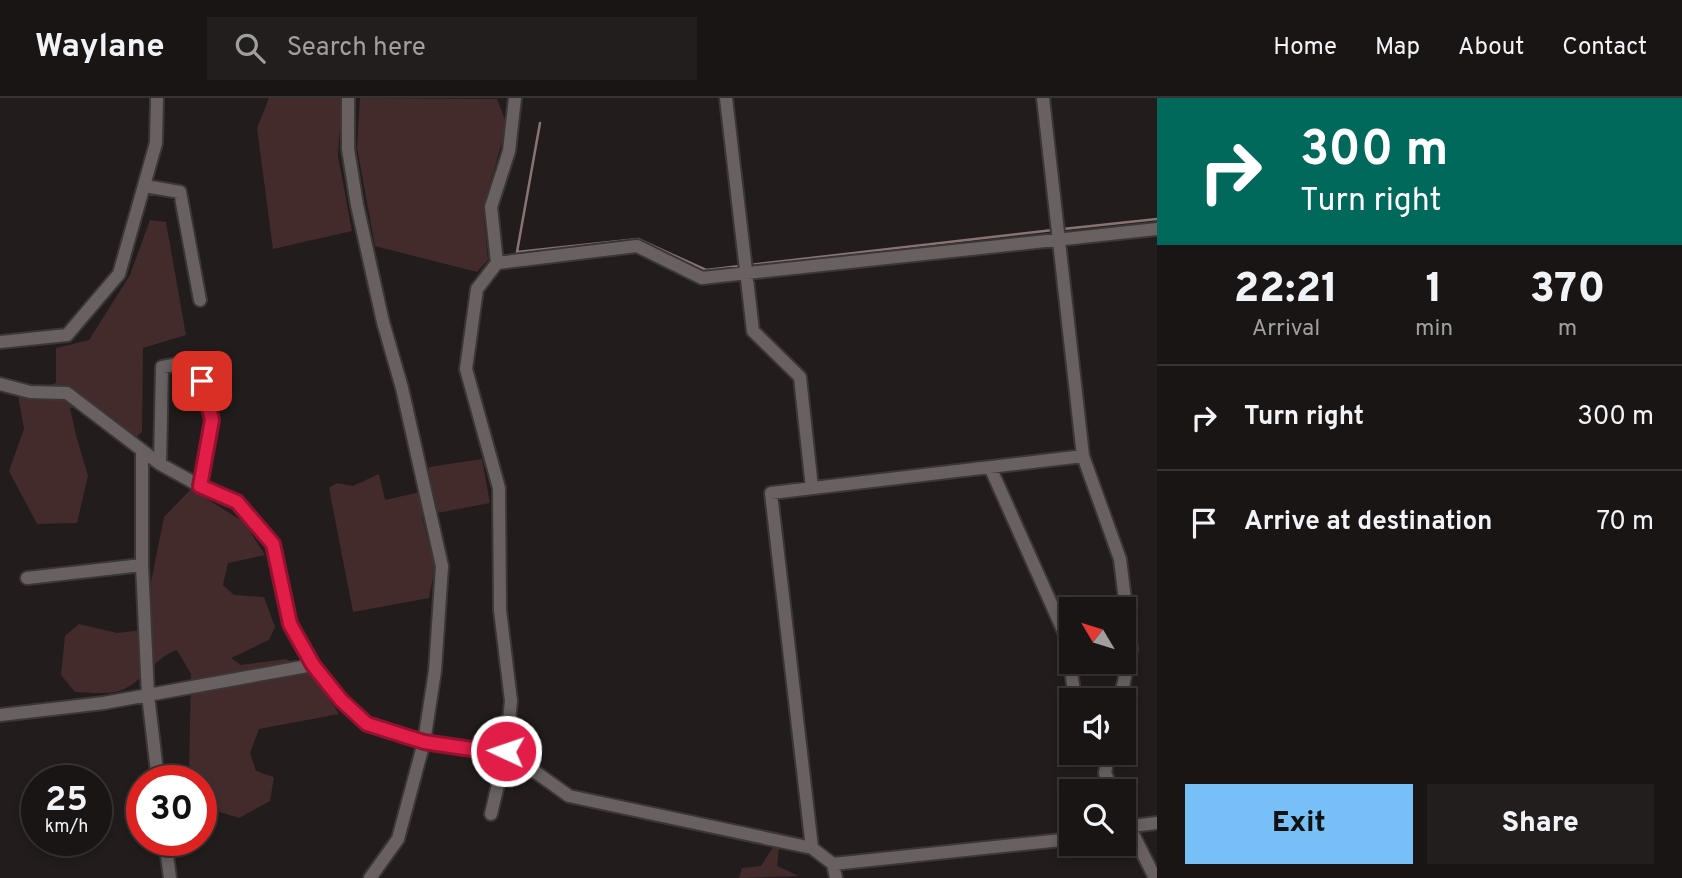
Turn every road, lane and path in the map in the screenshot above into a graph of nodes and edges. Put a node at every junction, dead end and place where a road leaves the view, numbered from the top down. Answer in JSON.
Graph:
{"nodes":[{"id":1,"x":157,"y":98,"type":"edge"},
{"id":2,"x":348,"y":98,"type":"edge"},
{"id":3,"x":515,"y":98,"type":"edge"},
{"id":4,"x":726,"y":98,"type":"edge"},
{"id":5,"x":1043,"y":98,"type":"edge"},
{"id":6,"x":145,"y":186,"type":"junction"},
{"id":7,"x":1157,"y":229,"type":"edge"},
{"id":8,"x":1060,"y":240,"type":"junction"},
{"id":9,"x":497,"y":263,"type":"junction"},
{"id":10,"x":748,"y":275,"type":"junction"},
{"id":11,"x":200,"y":300,"type":"dead end"},
{"id":12,"x":0,"y":342,"type":"edge"},
{"id":13,"x":0,"y":384,"type":"edge"},
{"id":14,"x":142,"y":450,"type":"junction"},
{"id":15,"x":1083,"y":456,"type":"junction"},
{"id":16,"x":160,"y":464,"type":"junction"},
{"id":17,"x":990,"y":467,"type":"junction"},
{"id":18,"x":200,"y":486,"type":"junction"},
{"id":19,"x":812,"y":488,"type":"junction"},
{"id":20,"x":142,"y":565,"type":"junction"},
{"id":21,"x":27,"y":578,"type":"dead end"},
{"id":22,"x":313,"y":665,"type":"junction"},
{"id":23,"x":1073,"y":688,"type":"edge"},
{"id":24,"x":1123,"y":688,"type":"edge"},
{"id":25,"x":148,"y":695,"type":"junction"},
{"id":26,"x":0,"y":716,"type":"edge"},
{"id":27,"x":424,"y":742,"type":"junction"},
{"id":28,"x":506,"y":751,"type":"junction"},
{"id":29,"x":156,"y":765,"type":"edge"},
{"id":30,"x":491,"y":814,"type":"dead end"},
{"id":31,"x":1136,"y":823,"type":"edge"},
{"id":32,"x":1157,"y":823,"type":"edge"},
{"id":33,"x":1059,"y":840,"type":"edge"},
{"id":34,"x":1136,"y":843,"type":"edge"},
{"id":35,"x":812,"y":848,"type":"junction"},
{"id":36,"x":167,"y":856,"type":"edge"},
{"id":37,"x":833,"y":864,"type":"junction"},
{"id":38,"x":170,"y":878,"type":"edge"},
{"id":39,"x":370,"y":878,"type":"edge"},
{"id":40,"x":835,"y":878,"type":"edge"},
{"id":41,"x":1155,"y":878,"type":"edge"}],
"edges":[{"from":1,"to":6,"type":"street"},
{"from":2,"to":27,"type":"street"},
{"from":3,"to":9,"type":"street"},
{"from":4,"to":10,"type":"street"},
{"from":5,"to":8,"type":"street"},
{"from":6,"to":11,"type":"street"},
{"from":6,"to":12,"type":"street"},
{"from":7,"to":8,"type":"street"},
{"from":8,"to":10,"type":"street"},
{"from":8,"to":15,"type":"street"},
{"from":9,"to":10,"type":"street"},
{"from":9,"to":28,"type":"street"},
{"from":10,"to":19,"type":"street"},
{"from":13,"to":14,"type":"street"},
{"from":14,"to":16,"type":"street"},
{"from":14,"to":20,"type":"street"},
{"from":15,"to":17,"type":"street"},
{"from":15,"to":24,"type":"street"},
{"from":16,"to":18,"type":"street"},
{"from":16,"to":18,"type":"street"},
{"from":17,"to":19,"type":"street"},
{"from":17,"to":23,"type":"street"},
{"from":18,"to":22,"type":"street"},
{"from":19,"to":35,"type":"street"},
{"from":20,"to":21,"type":"street"},
{"from":20,"to":25,"type":"street"},
{"from":22,"to":25,"type":"street"},
{"from":22,"to":27,"type":"street"},
{"from":25,"to":26,"type":"street"},
{"from":25,"to":29,"type":"street"},
{"from":27,"to":28,"type":"street"},
{"from":27,"to":39,"type":"street"},
{"from":28,"to":30,"type":"street"},
{"from":28,"to":35,"type":"street"},
{"from":31,"to":32,"type":"street"},
{"from":33,"to":37,"type":"street"},
{"from":34,"to":41,"type":"street"},
{"from":35,"to":37,"type":"street"},
{"from":36,"to":38,"type":"street"},
{"from":37,"to":40,"type":"street"}]}
